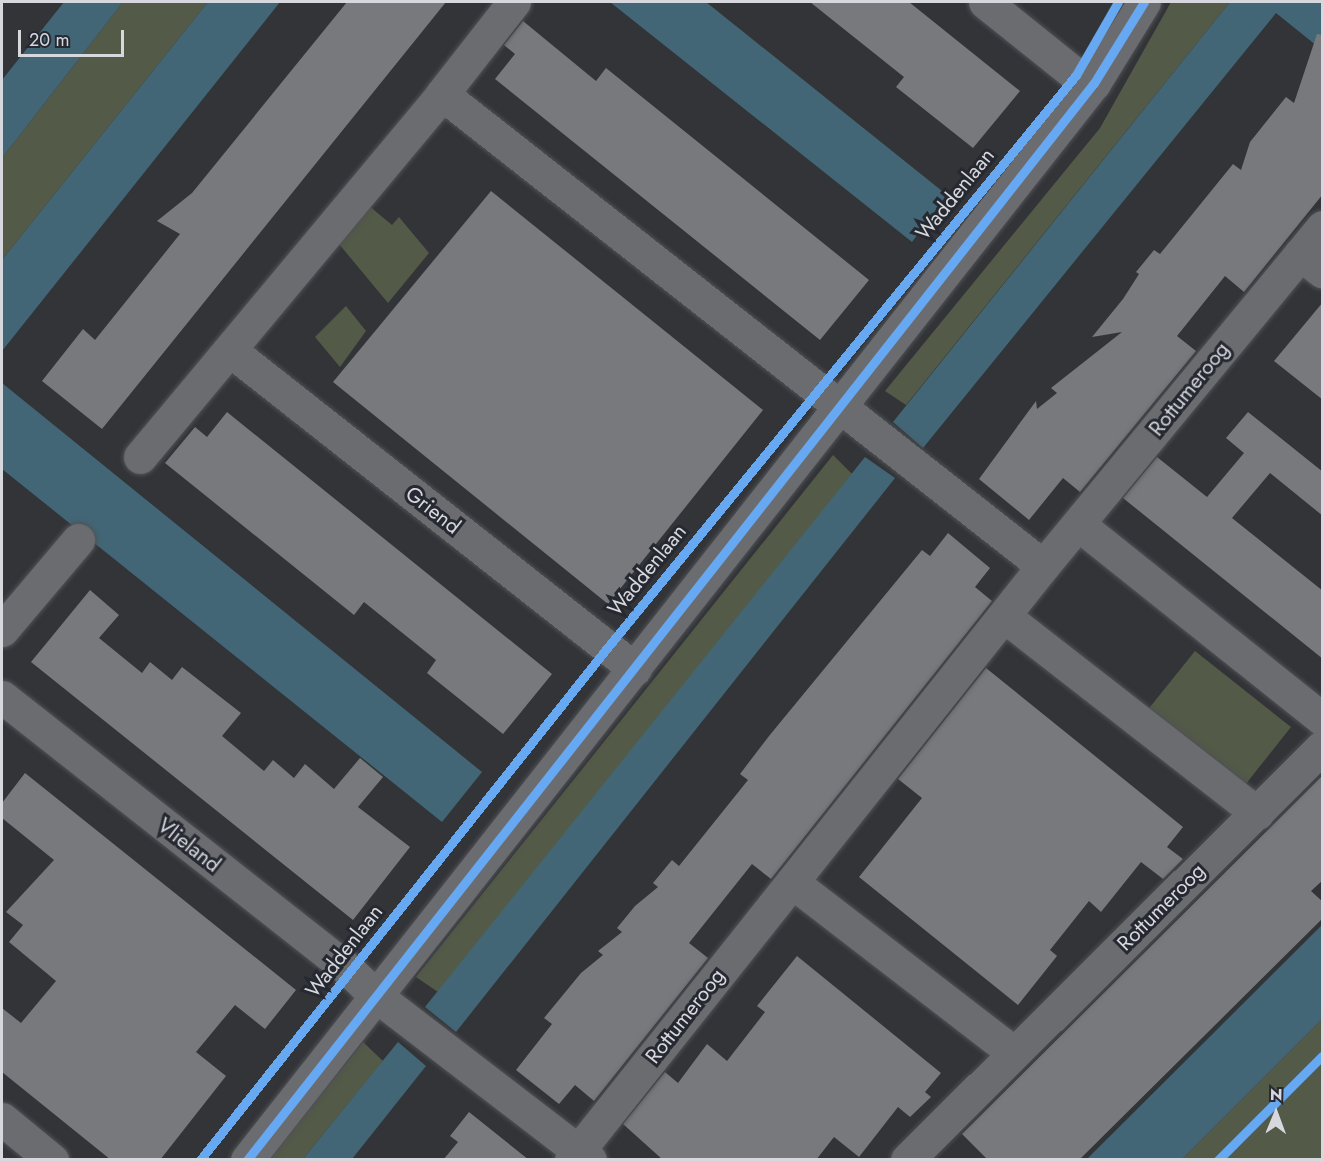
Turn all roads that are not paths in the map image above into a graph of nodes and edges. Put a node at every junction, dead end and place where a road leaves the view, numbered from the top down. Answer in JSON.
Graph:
{"nodes":[{"id":1,"x":514,"y":2,"type":"edge"},
{"id":2,"x":985,"y":2,"type":"edge"},
{"id":3,"x":1144,"y":2,"type":"edge"},
{"id":4,"x":1094,"y":83,"type":"junction"},
{"id":5,"x":442,"y":94,"type":"junction"},
{"id":6,"x":1323,"y":226,"type":"edge"},
{"id":7,"x":1311,"y":262,"type":"edge"},
{"id":8,"x":231,"y":351,"type":"junction"},
{"id":9,"x":841,"y":408,"type":"junction"},
{"id":10,"x":140,"y":457,"type":"dead end"},
{"id":11,"x":1078,"y":524,"type":"junction"},
{"id":12,"x":78,"y":540,"type":"dead end"},
{"id":13,"x":1043,"y":566,"type":"junction"},
{"id":14,"x":1004,"y":616,"type":"junction"},
{"id":15,"x":2,"y":630,"type":"edge"},
{"id":16,"x":635,"y":669,"type":"junction"},
{"id":17,"x":2,"y":697,"type":"edge"},
{"id":18,"x":1323,"y":719,"type":"edge"},
{"id":19,"x":1323,"y":747,"type":"edge"},
{"id":20,"x":1257,"y":813,"type":"junction"},
{"id":21,"x":792,"y":882,"type":"junction"},
{"id":22,"x":375,"y":995,"type":"junction"},
{"id":23,"x":1014,"y":1053,"type":"junction"},
{"id":24,"x":2,"y":1119,"type":"edge"},
{"id":25,"x":580,"y":1156,"type":"edge"},
{"id":26,"x":52,"y":1160,"type":"edge"},
{"id":27,"x":247,"y":1160,"type":"edge"},
{"id":28,"x":907,"y":1160,"type":"edge"}],
"edges":[{"from":1,"to":5,"type":"street"},
{"from":2,"to":4,"type":"street"},
{"from":3,"to":4,"type":"street","name":"Waddenlaan"},
{"from":4,"to":9,"type":"street","name":"Waddenlaan"},
{"from":5,"to":8,"type":"street"},
{"from":5,"to":9,"type":"street"},
{"from":6,"to":7,"type":"street","name":"Rottumeroog"},
{"from":7,"to":11,"type":"street","name":"Rottumeroog"},
{"from":8,"to":10,"type":"street"},
{"from":8,"to":16,"type":"street","name":"Griend"},
{"from":9,"to":13,"type":"street"},
{"from":9,"to":16,"type":"street","name":"Waddenlaan"},
{"from":11,"to":13,"type":"street","name":"Rottumeroog"},
{"from":11,"to":18,"type":"street"},
{"from":12,"to":15,"type":"street"},
{"from":13,"to":14,"type":"street","name":"Rottumeroog"},
{"from":14,"to":20,"type":"street"},
{"from":14,"to":21,"type":"street","name":"Rottumeroog"},
{"from":16,"to":22,"type":"street","name":"Waddenlaan"},
{"from":17,"to":22,"type":"street","name":"Vlieland"},
{"from":19,"to":20,"type":"street","name":"Rottumeroog"},
{"from":20,"to":23,"type":"street","name":"Rottumeroog"},
{"from":21,"to":23,"type":"street"},
{"from":21,"to":25,"type":"street","name":"Rottumeroog"},
{"from":22,"to":25,"type":"street","name":"Rottumeroog"},
{"from":22,"to":27,"type":"street","name":"Waddenlaan"},
{"from":23,"to":28,"type":"street","name":"Rottumeroog"},
{"from":24,"to":26,"type":"street"}]}
